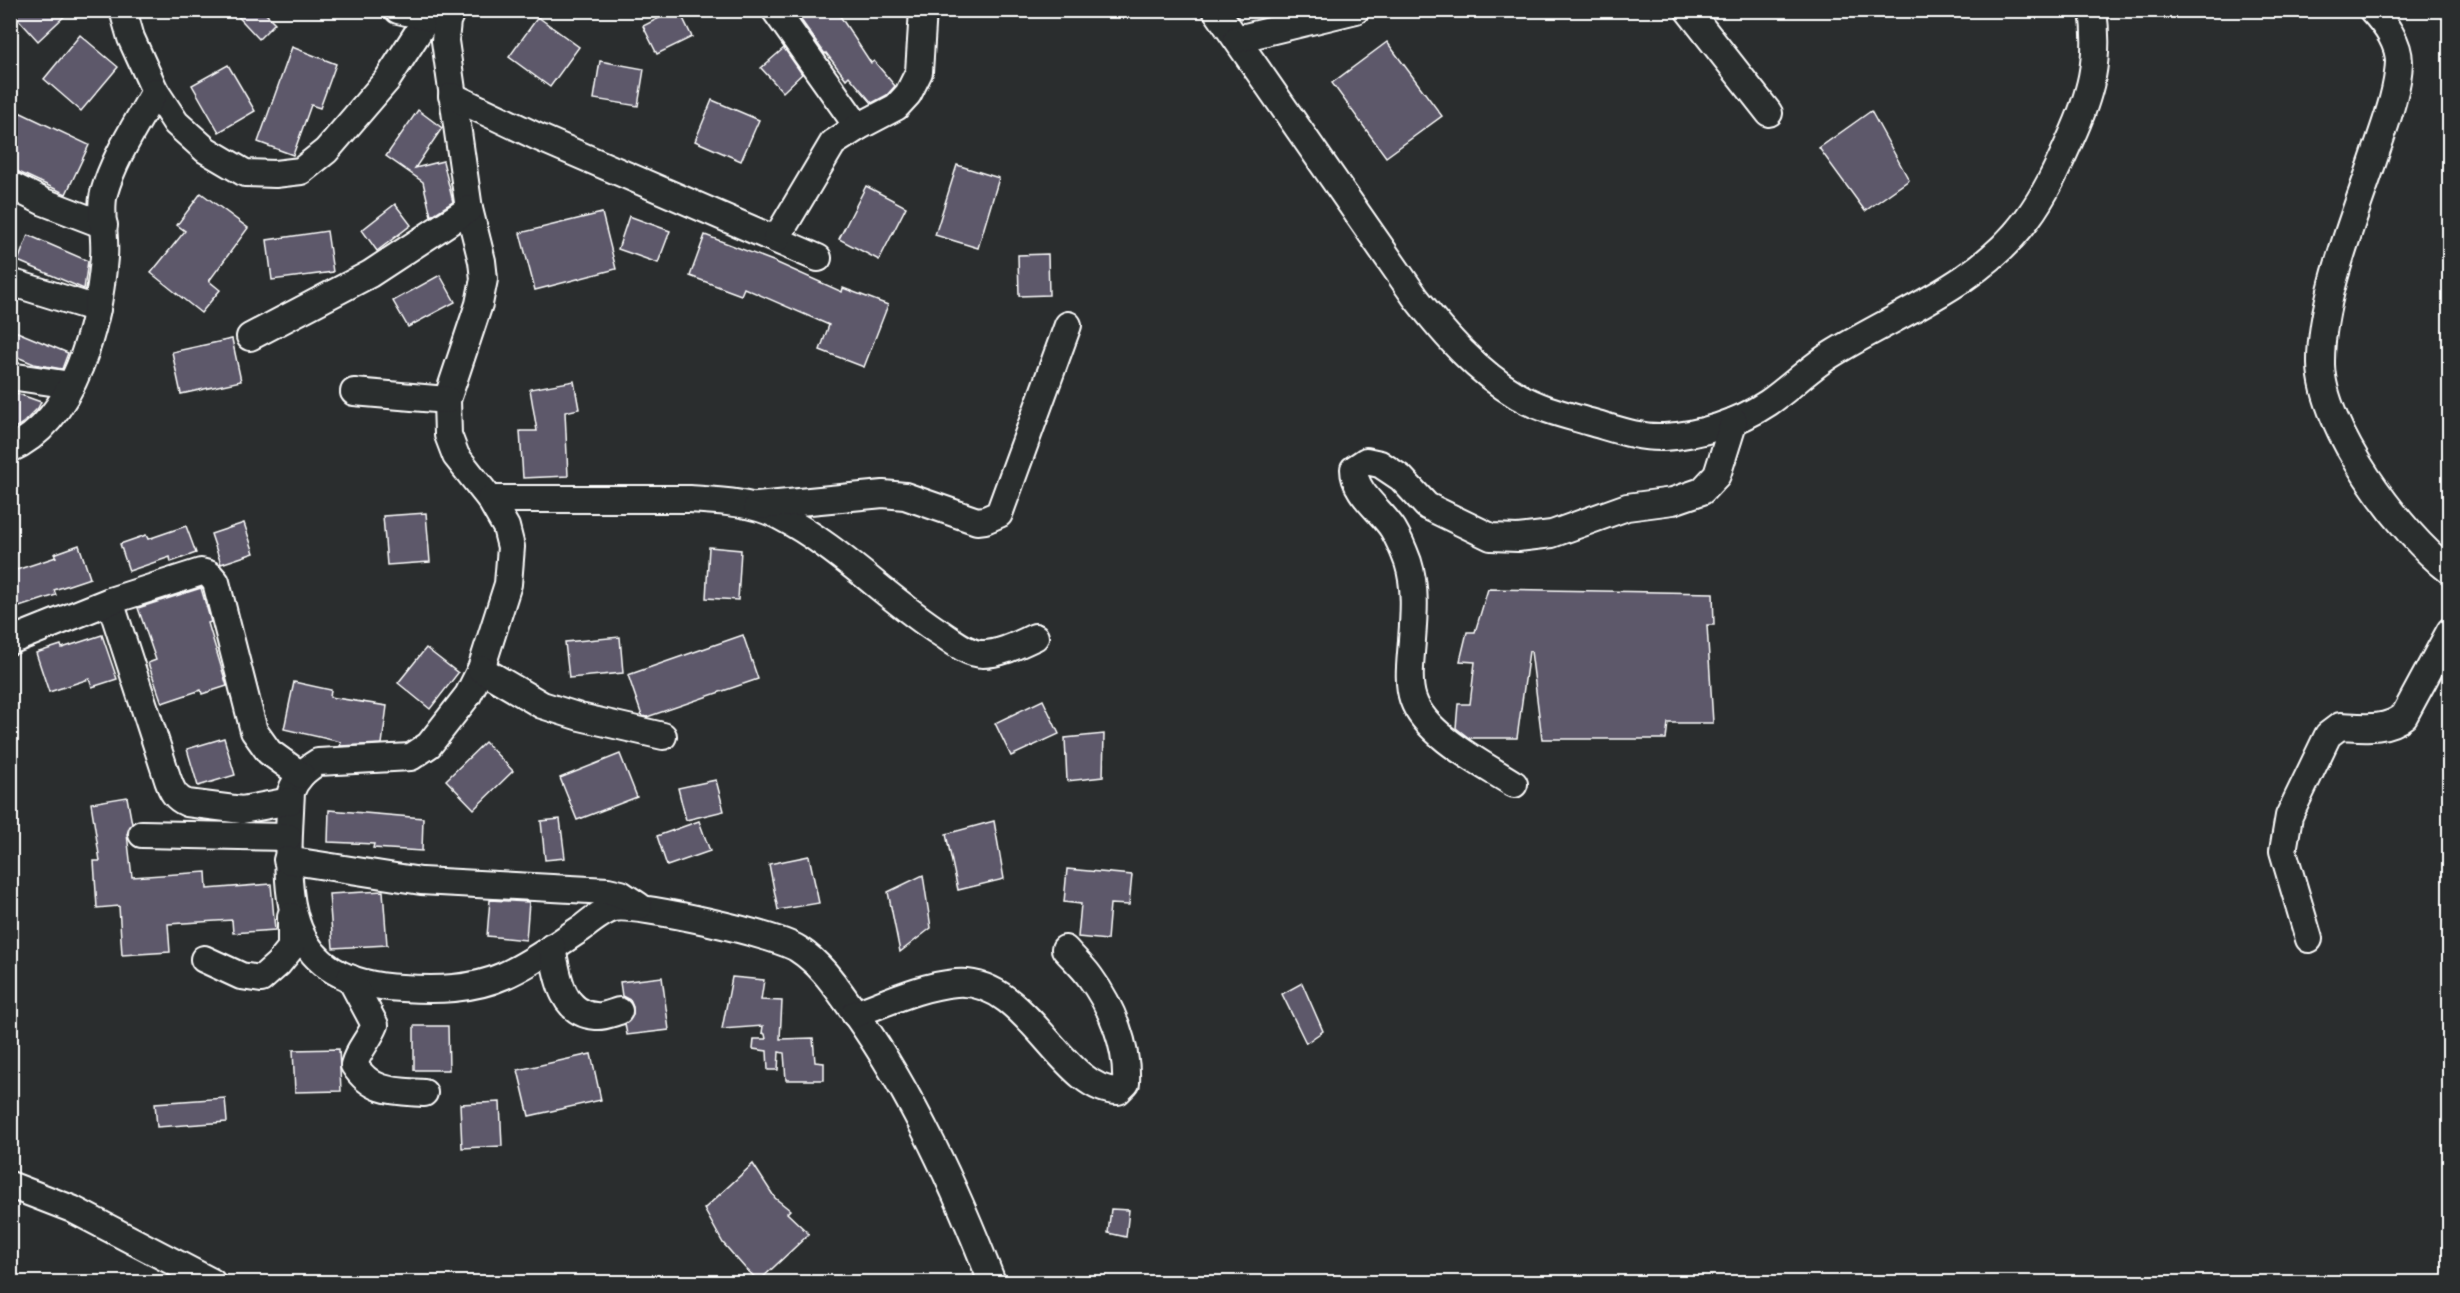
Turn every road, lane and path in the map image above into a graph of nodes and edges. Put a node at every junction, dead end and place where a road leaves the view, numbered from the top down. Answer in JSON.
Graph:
{"nodes":[{"id":1,"x":123,"y":10,"type":"edge"},
{"id":2,"x":398,"y":10,"type":"edge"},
{"id":3,"x":775,"y":10,"type":"edge"},
{"id":4,"x":923,"y":10,"type":"edge"},
{"id":5,"x":1216,"y":10,"type":"edge"},
{"id":6,"x":1356,"y":10,"type":"edge"},
{"id":7,"x":1688,"y":10,"type":"edge"},
{"id":8,"x":2093,"y":10,"type":"edge"},
{"id":9,"x":2372,"y":10,"type":"edge"},
{"id":10,"x":442,"y":16,"type":"edge"},
{"id":11,"x":1237,"y":39,"type":"junction"},
{"id":12,"x":155,"y":91,"type":"junction"},
{"id":13,"x":452,"y":96,"type":"junction"},
{"id":14,"x":1769,"y":113,"type":"dead end"},
{"id":15,"x":858,"y":127,"type":"junction"},
{"id":16,"x":10,"y":185,"type":"edge"},
{"id":17,"x":469,"y":209,"type":"junction"},
{"id":18,"x":104,"y":225,"type":"junction"},
{"id":19,"x":776,"y":239,"type":"junction"},
{"id":20,"x":818,"y":258,"type":"dead end"},
{"id":21,"x":10,"y":282,"type":"edge"},
{"id":22,"x":97,"y":309,"type":"junction"},
{"id":23,"x":1068,"y":325,"type":"dead end"},
{"id":24,"x":250,"y":337,"type":"dead end"},
{"id":25,"x":10,"y":376,"type":"edge"},
{"id":26,"x":71,"y":385,"type":"junction"},
{"id":27,"x":354,"y":392,"type":"dead end"},
{"id":28,"x":447,"y":400,"type":"junction"},
{"id":29,"x":1734,"y":421,"type":"junction"},
{"id":30,"x":10,"y":449,"type":"edge"},
{"id":31,"x":490,"y":499,"type":"junction"},
{"id":32,"x":753,"y":506,"type":"junction"},
{"id":33,"x":2450,"y":572,"type":"edge"},
{"id":34,"x":110,"y":601,"type":"junction"},
{"id":35,"x":2450,"y":631,"type":"edge"},
{"id":36,"x":1035,"y":637,"type":"dead end"},
{"id":37,"x":10,"y":641,"type":"edge"},
{"id":38,"x":481,"y":669,"type":"junction"},
{"id":39,"x":663,"y":735,"type":"dead end"},
{"id":40,"x":301,"y":775,"type":"junction"},
{"id":41,"x":1514,"y":784,"type":"dead end"},
{"id":42,"x":290,"y":801,"type":"junction"},
{"id":43,"x":142,"y":834,"type":"dead end"},
{"id":44,"x":288,"y":849,"type":"junction"},
{"id":45,"x":292,"y":895,"type":"junction"},
{"id":46,"x":641,"y":909,"type":"junction"},
{"id":47,"x":2309,"y":939,"type":"dead end"},
{"id":48,"x":552,"y":947,"type":"junction"},
{"id":49,"x":1065,"y":949,"type":"dead end"},
{"id":50,"x":204,"y":959,"type":"dead end"},
{"id":51,"x":350,"y":978,"type":"junction"},
{"id":52,"x":619,"y":1011,"type":"dead end"},
{"id":53,"x":855,"y":1014,"type":"junction"},
{"id":54,"x":424,"y":1093,"type":"dead end"},
{"id":55,"x":10,"y":1185,"type":"edge"},
{"id":56,"x":212,"y":1282,"type":"edge"},
{"id":57,"x":992,"y":1282,"type":"edge"}],
"edges":[{"from":1,"to":12,"type":"street"},
{"from":2,"to":10,"type":"street"},
{"from":3,"to":15,"type":"street"},
{"from":4,"to":15,"type":"street"},
{"from":5,"to":11,"type":"street"},
{"from":6,"to":11,"type":"street"},
{"from":7,"to":14,"type":"street"},
{"from":8,"to":29,"type":"street"},
{"from":9,"to":33,"type":"street"},
{"from":10,"to":12,"type":"street"},
{"from":10,"to":13,"type":"street"},
{"from":11,"to":29,"type":"street"},
{"from":12,"to":18,"type":"street"},
{"from":13,"to":17,"type":"street"},
{"from":13,"to":19,"type":"street"},
{"from":15,"to":19,"type":"street"},
{"from":16,"to":18,"type":"street"},
{"from":17,"to":24,"type":"street"},
{"from":17,"to":28,"type":"street"},
{"from":18,"to":22,"type":"street"},
{"from":19,"to":20,"type":"street"},
{"from":21,"to":22,"type":"street"},
{"from":22,"to":26,"type":"street"},
{"from":23,"to":32,"type":"street"},
{"from":25,"to":26,"type":"street"},
{"from":26,"to":30,"type":"street"},
{"from":27,"to":28,"type":"street"},
{"from":28,"to":31,"type":"street"},
{"from":29,"to":41,"type":"street"},
{"from":31,"to":32,"type":"street"},
{"from":31,"to":38,"type":"street"},
{"from":32,"to":36,"type":"street"},
{"from":34,"to":37,"type":"street"},
{"from":34,"to":40,"type":"street"},
{"from":34,"to":42,"type":"street"},
{"from":35,"to":47,"type":"street"},
{"from":38,"to":39,"type":"street"},
{"from":38,"to":40,"type":"street"},
{"from":40,"to":42,"type":"street"},
{"from":42,"to":44,"type":"street"},
{"from":43,"to":44,"type":"street"},
{"from":44,"to":45,"type":"street"},
{"from":44,"to":46,"type":"street"},
{"from":45,"to":50,"type":"street"},
{"from":45,"to":51,"type":"street"},
{"from":46,"to":48,"type":"street"},
{"from":46,"to":53,"type":"street"},
{"from":48,"to":51,"type":"street"},
{"from":48,"to":52,"type":"street"},
{"from":49,"to":53,"type":"street"},
{"from":51,"to":54,"type":"street"},
{"from":53,"to":57,"type":"street"},
{"from":55,"to":56,"type":"street"}]}
